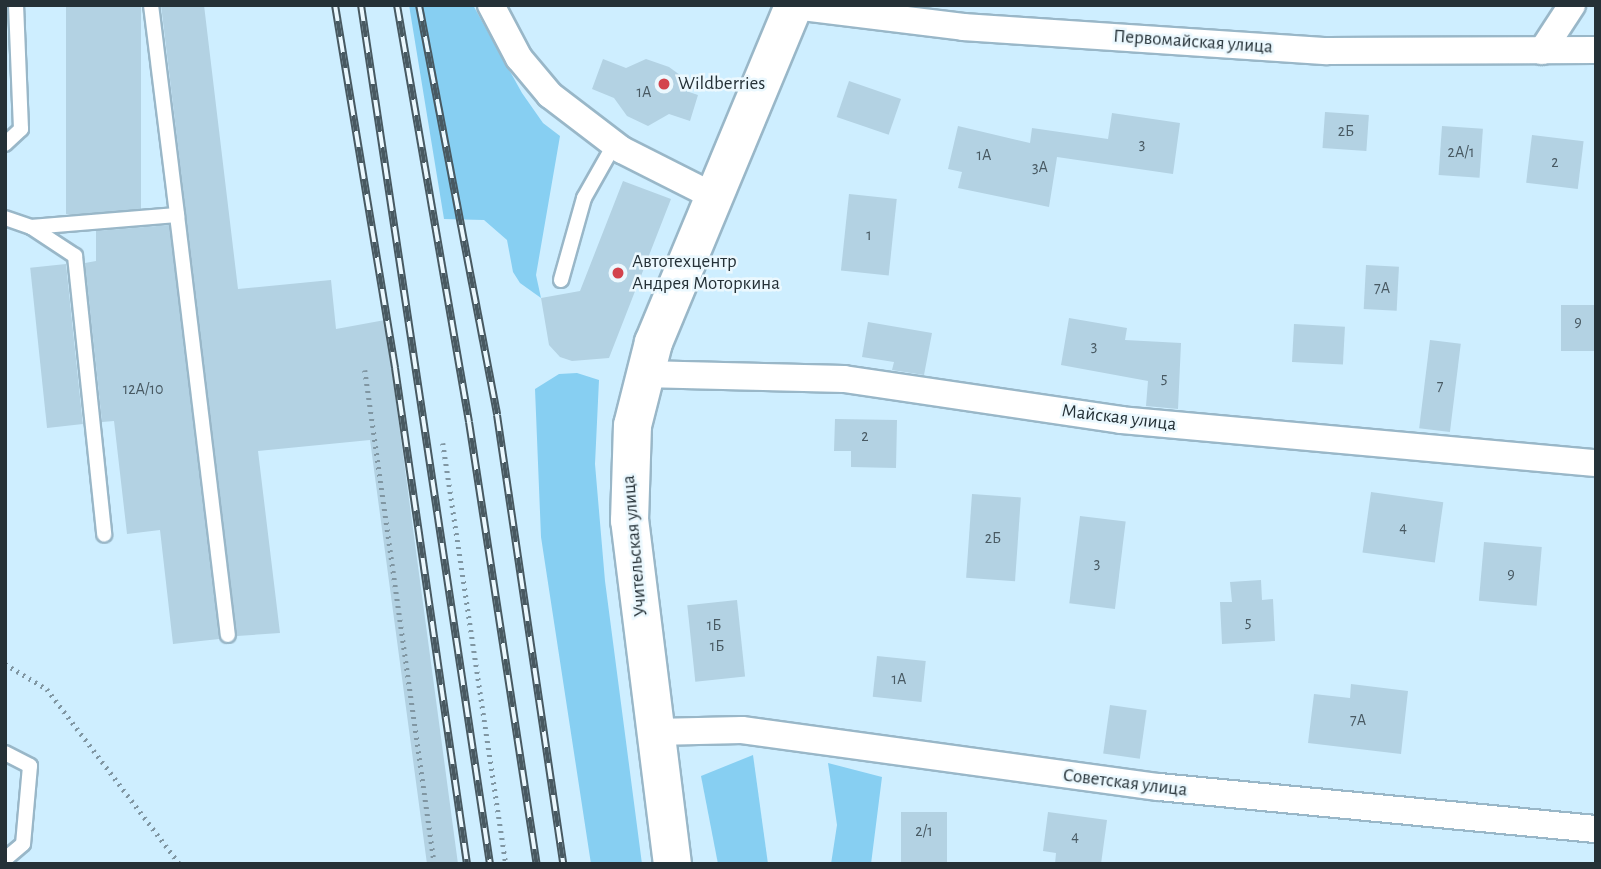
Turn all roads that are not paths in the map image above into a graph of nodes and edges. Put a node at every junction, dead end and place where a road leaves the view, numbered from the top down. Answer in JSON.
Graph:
{"nodes":[{"id":1,"x":16,"y":5,"type":"edge"},
{"id":2,"x":151,"y":5,"type":"edge"},
{"id":3,"x":491,"y":5,"type":"edge"},
{"id":4,"x":1572,"y":5,"type":"edge"},
{"id":5,"x":793,"y":6,"type":"edge"},
{"id":6,"x":1596,"y":50,"type":"edge"},
{"id":7,"x":1542,"y":51,"type":"junction"},
{"id":8,"x":5,"y":144,"type":"edge"},
{"id":9,"x":614,"y":145,"type":"junction"},
{"id":10,"x":713,"y":197,"type":"junction"},
{"id":11,"x":177,"y":215,"type":"junction"},
{"id":12,"x":5,"y":218,"type":"edge"},
{"id":13,"x":31,"y":227,"type":"junction"},
{"id":14,"x":561,"y":280,"type":"dead end"},
{"id":15,"x":643,"y":374,"type":"junction"},
{"id":16,"x":1596,"y":463,"type":"edge"},
{"id":17,"x":104,"y":534,"type":"dead end"},
{"id":18,"x":228,"y":635,"type":"dead end"},
{"id":19,"x":655,"y":732,"type":"junction"},
{"id":20,"x":5,"y":752,"type":"edge"},
{"id":21,"x":1596,"y":829,"type":"edge"},
{"id":22,"x":23,"y":844,"type":"junction"},
{"id":23,"x":5,"y":859,"type":"edge"},
{"id":24,"x":19,"y":864,"type":"edge"},
{"id":25,"x":672,"y":864,"type":"edge"}],
"edges":[{"from":1,"to":8,"type":"lane"},
{"from":2,"to":11,"type":"lane"},
{"from":3,"to":9,"type":"street"},
{"from":4,"to":7,"type":"street"},
{"from":5,"to":7,"type":"street","name":"Первомайская улица"},
{"from":5,"to":10,"type":"street","name":"Учительская улица"},
{"from":6,"to":7,"type":"street","name":"Первомайская улица"},
{"from":9,"to":10,"type":"street"},
{"from":9,"to":14,"type":"lane"},
{"from":10,"to":15,"type":"street","name":"Учительская улица"},
{"from":11,"to":13,"type":"lane"},
{"from":11,"to":18,"type":"lane"},
{"from":12,"to":13,"type":"lane"},
{"from":13,"to":17,"type":"lane"},
{"from":15,"to":16,"type":"street","name":"Майская улица"},
{"from":15,"to":19,"type":"street","name":"Учительская улица"},
{"from":19,"to":21,"type":"street","name":"Советская улица"},
{"from":19,"to":25,"type":"street","name":"Учительская улица"},
{"from":20,"to":22,"type":"lane"},
{"from":22,"to":23,"type":"lane"},
{"from":22,"to":24,"type":"lane"}]}
